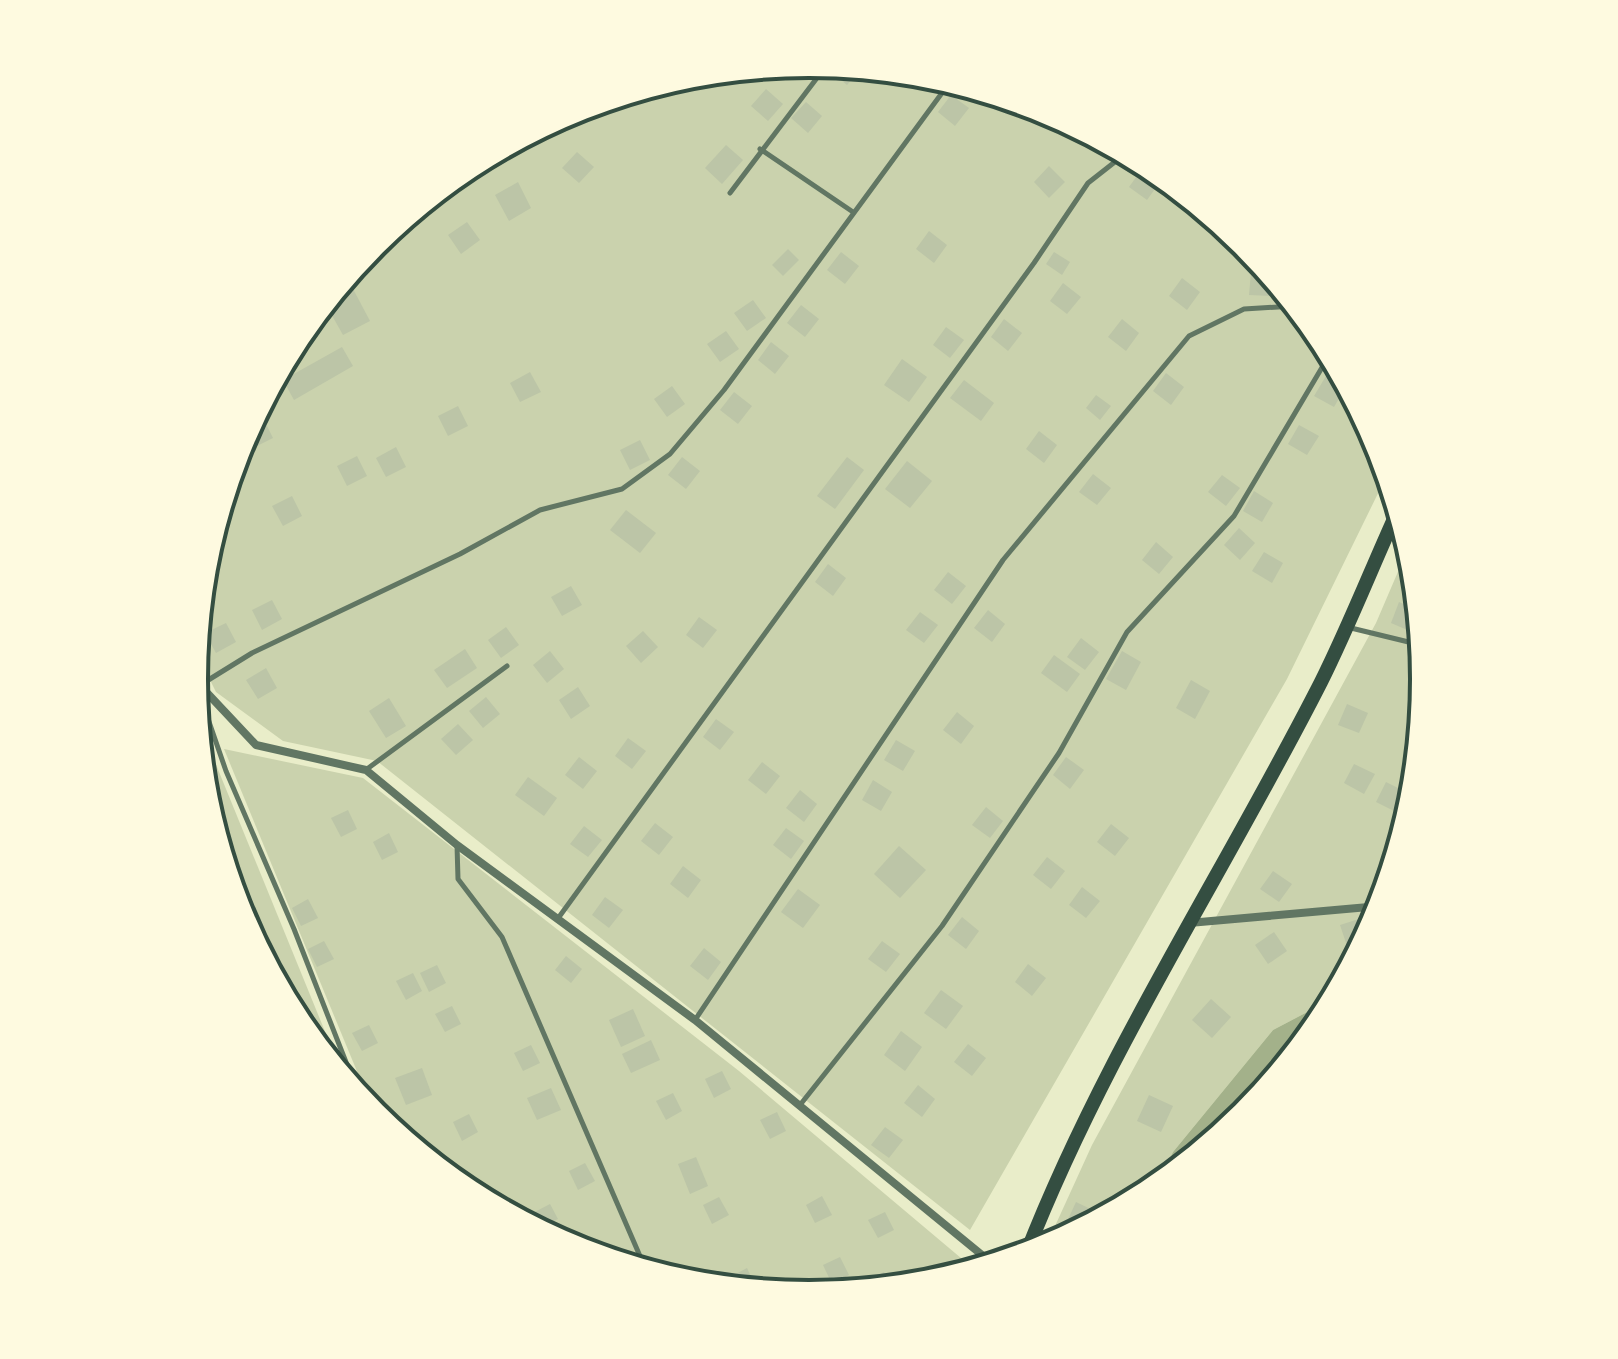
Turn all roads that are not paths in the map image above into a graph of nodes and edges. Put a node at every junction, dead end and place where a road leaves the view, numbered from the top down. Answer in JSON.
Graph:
{"nodes":[{"id":1,"x":816,"y":78,"type":"edge"},
{"id":2,"x":942,"y":93,"type":"edge"},
{"id":3,"x":760,"y":149,"type":"junction"},
{"id":4,"x":1115,"y":162,"type":"edge"},
{"id":5,"x":730,"y":193,"type":"dead end"},
{"id":6,"x":853,"y":212,"type":"junction"},
{"id":7,"x":1281,"y":307,"type":"edge"},
{"id":8,"x":1322,"y":367,"type":"edge"},
{"id":9,"x":1391,"y":527,"type":"edge"},
{"id":10,"x":1346,"y":626,"type":"junction"},
{"id":11,"x":1409,"y":642,"type":"edge"},
{"id":12,"x":507,"y":666,"type":"dead end"},
{"id":13,"x":208,"y":676,"type":"edge"},
{"id":14,"x":208,"y":697,"type":"edge"},
{"id":15,"x":210,"y":724,"type":"edge"},
{"id":16,"x":366,"y":770,"type":"junction"},
{"id":17,"x":457,"y":845,"type":"junction"},
{"id":18,"x":1366,"y":907,"type":"edge"},
{"id":19,"x":559,"y":917,"type":"junction"},
{"id":20,"x":1188,"y":923,"type":"junction"},
{"id":21,"x":695,"y":1020,"type":"junction"},
{"id":22,"x":346,"y":1063,"type":"edge"},
{"id":23,"x":799,"y":1106,"type":"junction"},
{"id":24,"x":1033,"y":1237,"type":"edge"},
{"id":25,"x":982,"y":1255,"type":"edge"},
{"id":26,"x":640,"y":1257,"type":"edge"}],
"edges":[{"from":1,"to":3,"type":"lane"},
{"from":2,"to":6,"type":"lane"},
{"from":3,"to":5,"type":"lane"},
{"from":3,"to":6,"type":"lane"},
{"from":4,"to":19,"type":"lane"},
{"from":6,"to":13,"type":"lane"},
{"from":7,"to":21,"type":"lane"},
{"from":8,"to":23,"type":"lane"},
{"from":9,"to":10,"type":"main road"},
{"from":10,"to":11,"type":"lane"},
{"from":10,"to":20,"type":"main road"},
{"from":12,"to":16,"type":"lane"},
{"from":14,"to":16,"type":"street"},
{"from":15,"to":22,"type":"lane"},
{"from":16,"to":17,"type":"street"},
{"from":17,"to":19,"type":"street"},
{"from":17,"to":26,"type":"lane"},
{"from":18,"to":20,"type":"street"},
{"from":19,"to":21,"type":"street"},
{"from":20,"to":24,"type":"main road"},
{"from":21,"to":23,"type":"street"},
{"from":23,"to":25,"type":"street"}]}
